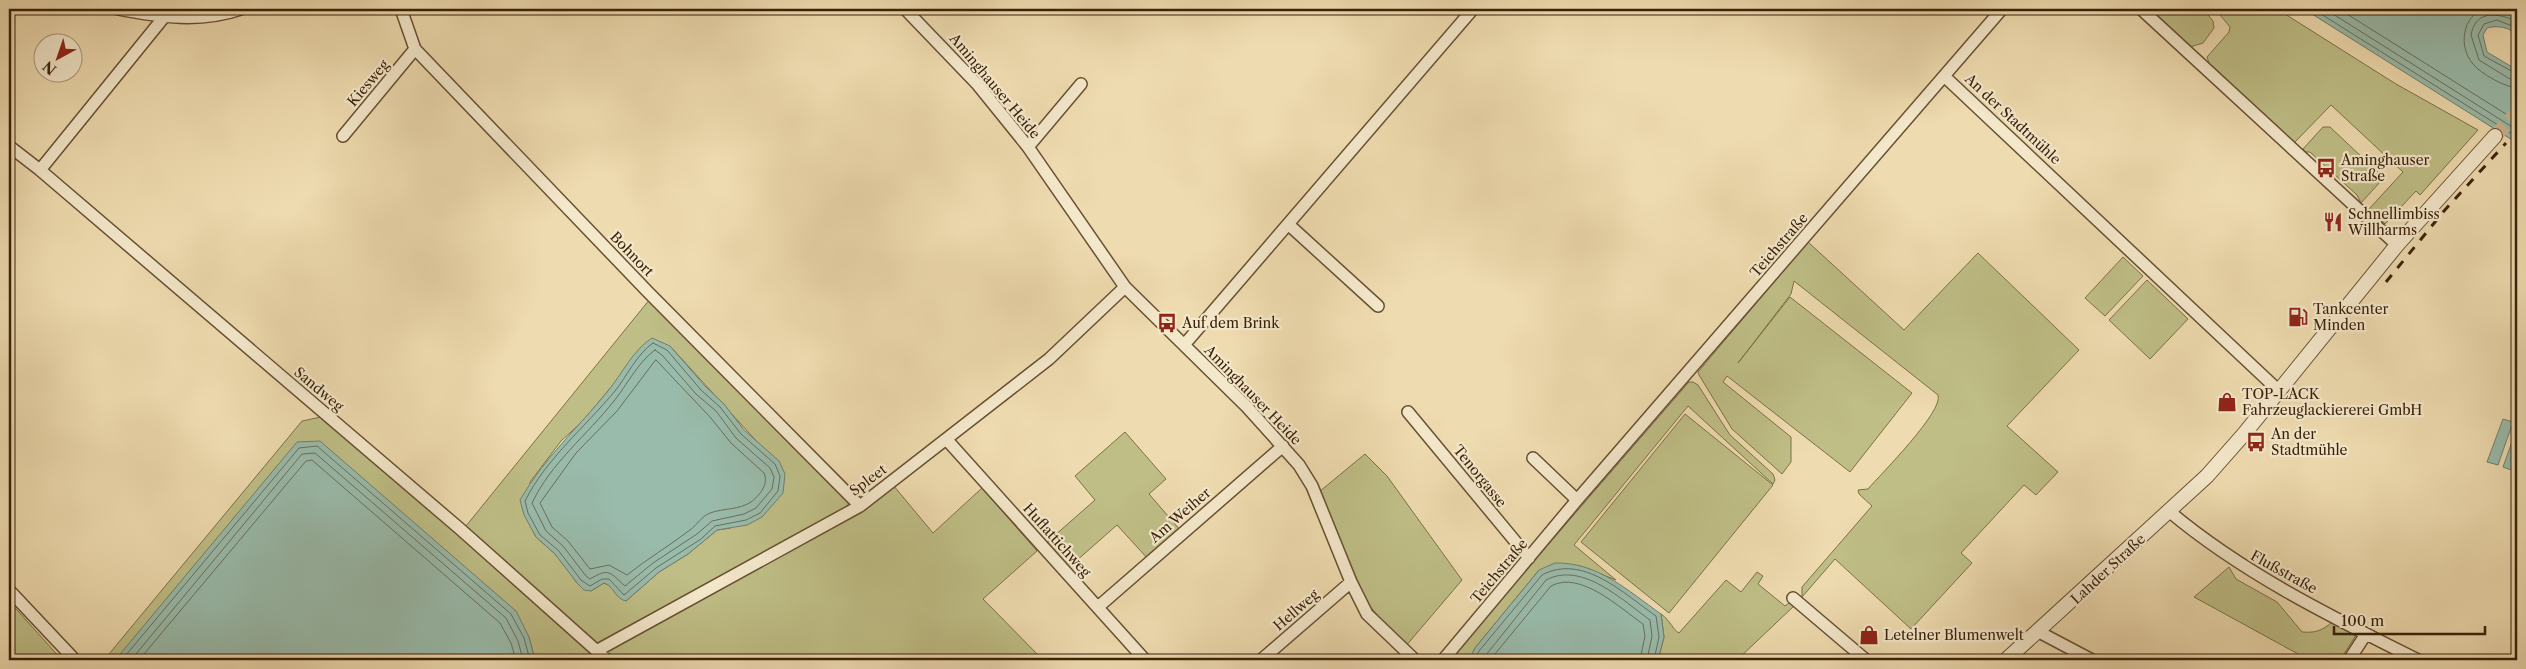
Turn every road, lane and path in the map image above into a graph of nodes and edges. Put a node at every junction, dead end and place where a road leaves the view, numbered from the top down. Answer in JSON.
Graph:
{"nodes":[{"id":1,"x":118,"y":9,"type":"edge"},
{"id":2,"x":241,"y":9,"type":"edge"},
{"id":3,"x":401,"y":9,"type":"edge"},
{"id":4,"x":905,"y":9,"type":"edge"},
{"id":5,"x":1473,"y":9,"type":"edge"},
{"id":6,"x":2002,"y":9,"type":"edge"},
{"id":7,"x":2141,"y":9,"type":"edge"},
{"id":8,"x":144,"y":11,"type":"edge"},
{"id":9,"x":164,"y":17,"type":"junction"},
{"id":10,"x":415,"y":49,"type":"junction"},
{"id":11,"x":1944,"y":76,"type":"junction"},
{"id":12,"x":1081,"y":84,"type":"dead end"},
{"id":13,"x":343,"y":136,"type":"dead end"},
{"id":14,"x":2495,"y":136,"type":"tunnel mouth"},
{"id":15,"x":9,"y":146,"type":"edge"},
{"id":16,"x":1028,"y":147,"type":"junction"},
{"id":17,"x":40,"y":170,"type":"junction"},
{"id":18,"x":1288,"y":224,"type":"junction"},
{"id":19,"x":2397,"y":245,"type":"junction"},
{"id":20,"x":1124,"y":287,"type":"junction"},
{"id":21,"x":1378,"y":306,"type":"dead end"},
{"id":22,"x":1184,"y":345,"type":"junction"},
{"id":23,"x":2279,"y":391,"type":"junction"},
{"id":24,"x":1408,"y":412,"type":"dead end"},
{"id":25,"x":947,"y":440,"type":"junction"},
{"id":26,"x":1283,"y":446,"type":"junction"},
{"id":27,"x":1533,"y":458,"type":"dead end"},
{"id":28,"x":1577,"y":500,"type":"junction"},
{"id":29,"x":860,"y":506,"type":"junction"},
{"id":30,"x":2170,"y":512,"type":"junction"},
{"id":31,"x":1529,"y":558,"type":"junction"},
{"id":32,"x":1351,"y":582,"type":"junction"},
{"id":33,"x":9,"y":590,"type":"edge"},
{"id":34,"x":1793,"y":598,"type":"dead end"},
{"id":35,"x":1098,"y":607,"type":"junction"},
{"id":36,"x":2039,"y":632,"type":"junction"},
{"id":37,"x":2366,"y":634,"type":"junction"},
{"id":38,"x":598,"y":650,"type":"junction"},
{"id":39,"x":75,"y":660,"type":"edge"},
{"id":40,"x":607,"y":660,"type":"edge"},
{"id":41,"x":1145,"y":660,"type":"edge"},
{"id":42,"x":1261,"y":660,"type":"edge"},
{"id":43,"x":1415,"y":660,"type":"edge"},
{"id":44,"x":1443,"y":660,"type":"edge"},
{"id":45,"x":1866,"y":660,"type":"edge"},
{"id":46,"x":2006,"y":660,"type":"edge"},
{"id":47,"x":2092,"y":660,"type":"edge"},
{"id":48,"x":2349,"y":660,"type":"edge"},
{"id":49,"x":2418,"y":660,"type":"edge"}],
"edges":[{"from":1,"to":8,"type":"street"},
{"from":2,"to":9,"type":"street"},
{"from":3,"to":10,"type":"street","name":"Bohnort"},
{"from":4,"to":16,"type":"street","name":"Aminghauser Heide"},
{"from":5,"to":18,"type":"street"},
{"from":6,"to":11,"type":"street","name":"Teichstraße"},
{"from":7,"to":19,"type":"street"},
{"from":8,"to":9,"type":"street"},
{"from":9,"to":17,"type":"street"},
{"from":10,"to":13,"type":"street","name":"Kiesweg"},
{"from":10,"to":29,"type":"street","name":"Bohnort"},
{"from":11,"to":23,"type":"street","name":"An der Stadtmühle"},
{"from":11,"to":28,"type":"street","name":"Teichstraße"},
{"from":12,"to":16,"type":"street"},
{"from":14,"to":19,"type":"street","name":"Lahder Straße"},
{"from":15,"to":17,"type":"street","name":"Sandweg"},
{"from":16,"to":20,"type":"street","name":"Aminghauser Heide"},
{"from":17,"to":38,"type":"street","name":"Sandweg"},
{"from":18,"to":21,"type":"street"},
{"from":18,"to":22,"type":"street"},
{"from":19,"to":23,"type":"street","name":"Lahder Straße"},
{"from":20,"to":22,"type":"street","name":"Aminghauser Heide"},
{"from":20,"to":25,"type":"street","name":"Spleet"},
{"from":22,"to":26,"type":"street","name":"Aminghauser Heide"},
{"from":23,"to":30,"type":"street","name":"Lahder Straße"},
{"from":24,"to":31,"type":"street","name":"Tenorgasse"},
{"from":25,"to":29,"type":"street","name":"Spleet"},
{"from":25,"to":35,"type":"street","name":"Huflattichweg"},
{"from":26,"to":32,"type":"street","name":"Aminghauser Heide"},
{"from":26,"to":35,"type":"street","name":"Am Weiher"},
{"from":27,"to":28,"type":"street"},
{"from":28,"to":31,"type":"street","name":"Teichstraße"},
{"from":29,"to":38,"type":"street","name":"Spleet"},
{"from":30,"to":36,"type":"street","name":"Lahder Straße"},
{"from":30,"to":37,"type":"street","name":"Flußstraße"},
{"from":31,"to":44,"type":"street","name":"Teichstraße"},
{"from":32,"to":42,"type":"street","name":"Hellweg"},
{"from":32,"to":43,"type":"street","name":"Aminghauser Heide"},
{"from":33,"to":39,"type":"street"},
{"from":34,"to":45,"type":"street"},
{"from":35,"to":41,"type":"street","name":"Huflattichweg"},
{"from":36,"to":46,"type":"street","name":"Lahder Straße"},
{"from":36,"to":47,"type":"street"},
{"from":37,"to":48,"type":"street"},
{"from":37,"to":49,"type":"street","name":"Flußstraße"},
{"from":38,"to":40,"type":"street","name":"Sandweg"}]}
